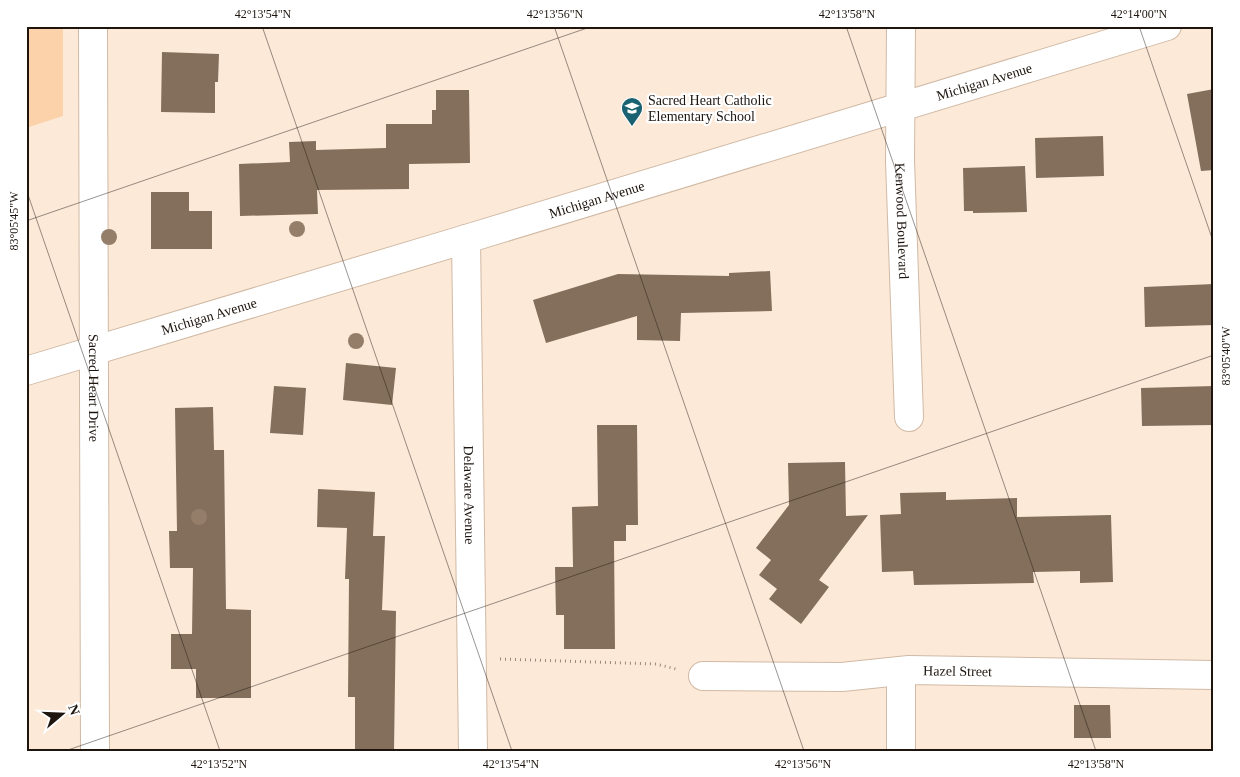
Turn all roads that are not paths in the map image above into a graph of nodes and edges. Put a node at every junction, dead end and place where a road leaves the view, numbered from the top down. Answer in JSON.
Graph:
{"nodes":[{"id":1,"x":93,"y":26,"type":"edge"},
{"id":2,"x":901,"y":26,"type":"edge"},
{"id":3,"x":1167,"y":26,"type":"edge"},
{"id":4,"x":902,"y":106,"type":"junction"},
{"id":5,"x":466,"y":239,"type":"junction"},
{"id":6,"x":94,"y":350,"type":"junction"},
{"id":7,"x":26,"y":371,"type":"edge"},
{"id":8,"x":910,"y":416,"type":"dead end"},
{"id":9,"x":901,"y":671,"type":"junction"},
{"id":10,"x":1214,"y":675,"type":"edge"},
{"id":11,"x":703,"y":676,"type":"road end"},
{"id":12,"x":95,"y":751,"type":"edge"},
{"id":13,"x":472,"y":751,"type":"edge"},
{"id":14,"x":901,"y":751,"type":"edge"}],
"edges":[{"from":1,"to":6,"type":"street","name":"Sacred Heart Drive"},
{"from":2,"to":4,"type":"street","name":"Kenwood Boulevard"},
{"from":3,"to":4,"type":"street","name":"Michigan Avenue"},
{"from":4,"to":5,"type":"street","name":"Michigan Avenue"},
{"from":4,"to":8,"type":"street","name":"Kenwood Boulevard"},
{"from":5,"to":6,"type":"street","name":"Michigan Avenue"},
{"from":5,"to":13,"type":"street","name":"Delaware Avenue"},
{"from":6,"to":7,"type":"street","name":"Michigan Avenue"},
{"from":6,"to":12,"type":"street","name":"Sacred Heart Drive"},
{"from":9,"to":10,"type":"street","name":"Hazel Street"},
{"from":9,"to":11,"type":"street","name":"Hazel Street"},
{"from":9,"to":14,"type":"street"}]}
